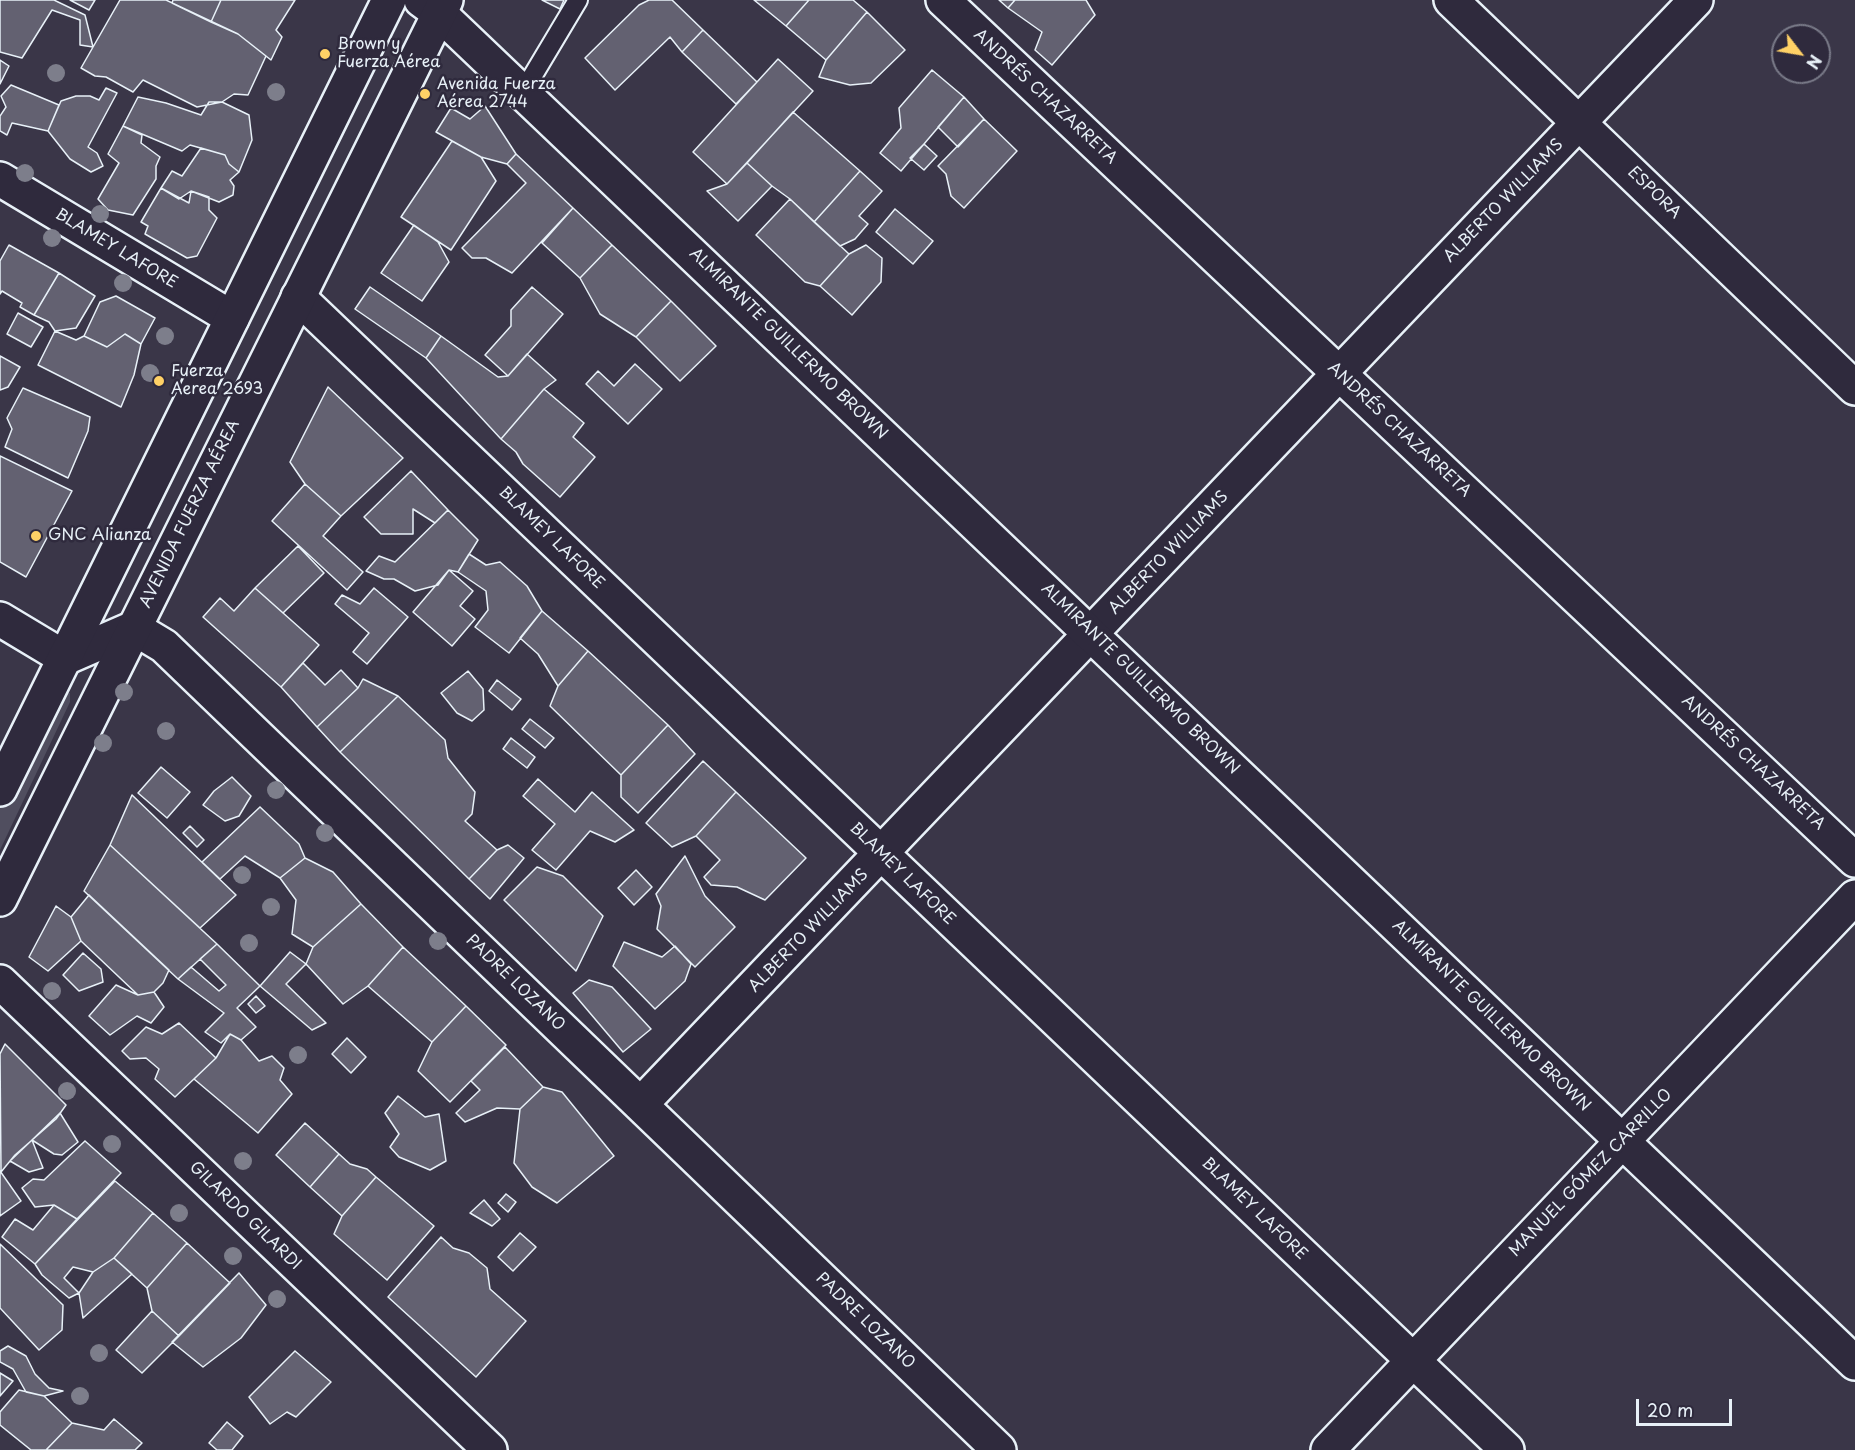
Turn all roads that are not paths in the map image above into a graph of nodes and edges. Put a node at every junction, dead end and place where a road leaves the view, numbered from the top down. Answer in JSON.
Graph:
{"nodes":[{"id":1,"x":389,"y":0,"type":"edge"},
{"id":2,"x":578,"y":0,"type":"edge"},
{"id":3,"x":943,"y":0,"type":"edge"},
{"id":4,"x":1451,"y":0,"type":"edge"},
{"id":5,"x":1696,"y":0,"type":"edge"},
{"id":6,"x":436,"y":5,"type":"edge"},
{"id":7,"x":523,"y":92,"type":"junction"},
{"id":8,"x":1580,"y":122,"type":"junction"},
{"id":9,"x":0,"y":179,"type":"edge"},
{"id":10,"x":298,"y":297,"type":"junction"},
{"id":11,"x":232,"y":318,"type":"junction"},
{"id":12,"x":1339,"y":374,"type":"junction"},
{"id":13,"x":1855,"y":388,"type":"edge"},
{"id":14,"x":0,"y":619,"type":"edge"},
{"id":15,"x":134,"y":628,"type":"junction"},
{"id":16,"x":1093,"y":633,"type":"junction"},
{"id":17,"x":65,"y":658,"type":"junction"},
{"id":18,"x":0,"y":789,"type":"edge"},
{"id":19,"x":882,"y":854,"type":"junction"},
{"id":20,"x":1855,"y":860,"type":"edge"},
{"id":21,"x":1855,"y":897,"type":"edge"},
{"id":22,"x":0,"y":899,"type":"edge"},
{"id":23,"x":0,"y":982,"type":"edge"},
{"id":24,"x":641,"y":1104,"type":"junction"},
{"id":25,"x":1622,"y":1142,"type":"junction"},
{"id":26,"x":1413,"y":1360,"type":"junction"},
{"id":27,"x":1855,"y":1363,"type":"edge"},
{"id":28,"x":490,"y":1450,"type":"edge"},
{"id":29,"x":999,"y":1450,"type":"edge"},
{"id":30,"x":1328,"y":1450,"type":"edge"},
{"id":31,"x":1507,"y":1450,"type":"edge"}],
"edges":[{"from":1,"to":11,"type":"street"},
{"from":2,"to":7,"type":"lane"},
{"from":3,"to":12,"type":"street","name":"ANDRÉS CHAZARRETA"},
{"from":4,"to":8,"type":"street","name":"ESPORA"},
{"from":5,"to":8,"type":"street","name":"ALBERTO WILLIAMS"},
{"from":6,"to":7,"type":"street","name":"ALMIRANTE GUILLERMO BROWN"},
{"from":6,"to":10,"type":"street","name":"AVENIDA FUERZA AÉREA"},
{"from":7,"to":16,"type":"street","name":"ALMIRANTE GUILLERMO BROWN"},
{"from":8,"to":12,"type":"street","name":"ALBERTO WILLIAMS"},
{"from":8,"to":13,"type":"street","name":"ESPORA"},
{"from":9,"to":11,"type":"street","name":"BLAMEY LAFORE"},
{"from":10,"to":15,"type":"street","name":"AVENIDA FUERZA AÉREA"},
{"from":10,"to":19,"type":"street","name":"BLAMEY LAFORE"},
{"from":11,"to":17,"type":"street"},
{"from":12,"to":16,"type":"street","name":"ALBERTO WILLIAMS"},
{"from":12,"to":20,"type":"street","name":"ANDRÉS CHAZARRETA"},
{"from":14,"to":17,"type":"street"},
{"from":15,"to":17,"type":"street"},
{"from":15,"to":22,"type":"street","name":"AVENIDA FUERZA AÉREA"},
{"from":15,"to":24,"type":"street","name":"PADRE LOZANO"},
{"from":16,"to":19,"type":"street","name":"ALBERTO WILLIAMS"},
{"from":16,"to":25,"type":"street","name":"ALMIRANTE GUILLERMO BROWN"},
{"from":17,"to":18,"type":"street"},
{"from":19,"to":24,"type":"street","name":"ALBERTO WILLIAMS"},
{"from":19,"to":26,"type":"street","name":"BLAMEY LAFORE"},
{"from":21,"to":25,"type":"street","name":"MANUEL GÓMEZ CARRILLO"},
{"from":23,"to":28,"type":"street","name":"GILARDO GILARDI"},
{"from":24,"to":29,"type":"street","name":"PADRE LOZANO"},
{"from":25,"to":26,"type":"street","name":"MANUEL GÓMEZ CARRILLO"},
{"from":25,"to":27,"type":"street","name":"ALMIRANTE GUILLERMO BROWN"},
{"from":26,"to":30,"type":"street","name":"MANUEL GÓMEZ CARRILLO"},
{"from":26,"to":31,"type":"street","name":"BLAMEY LAFORE"}]}
